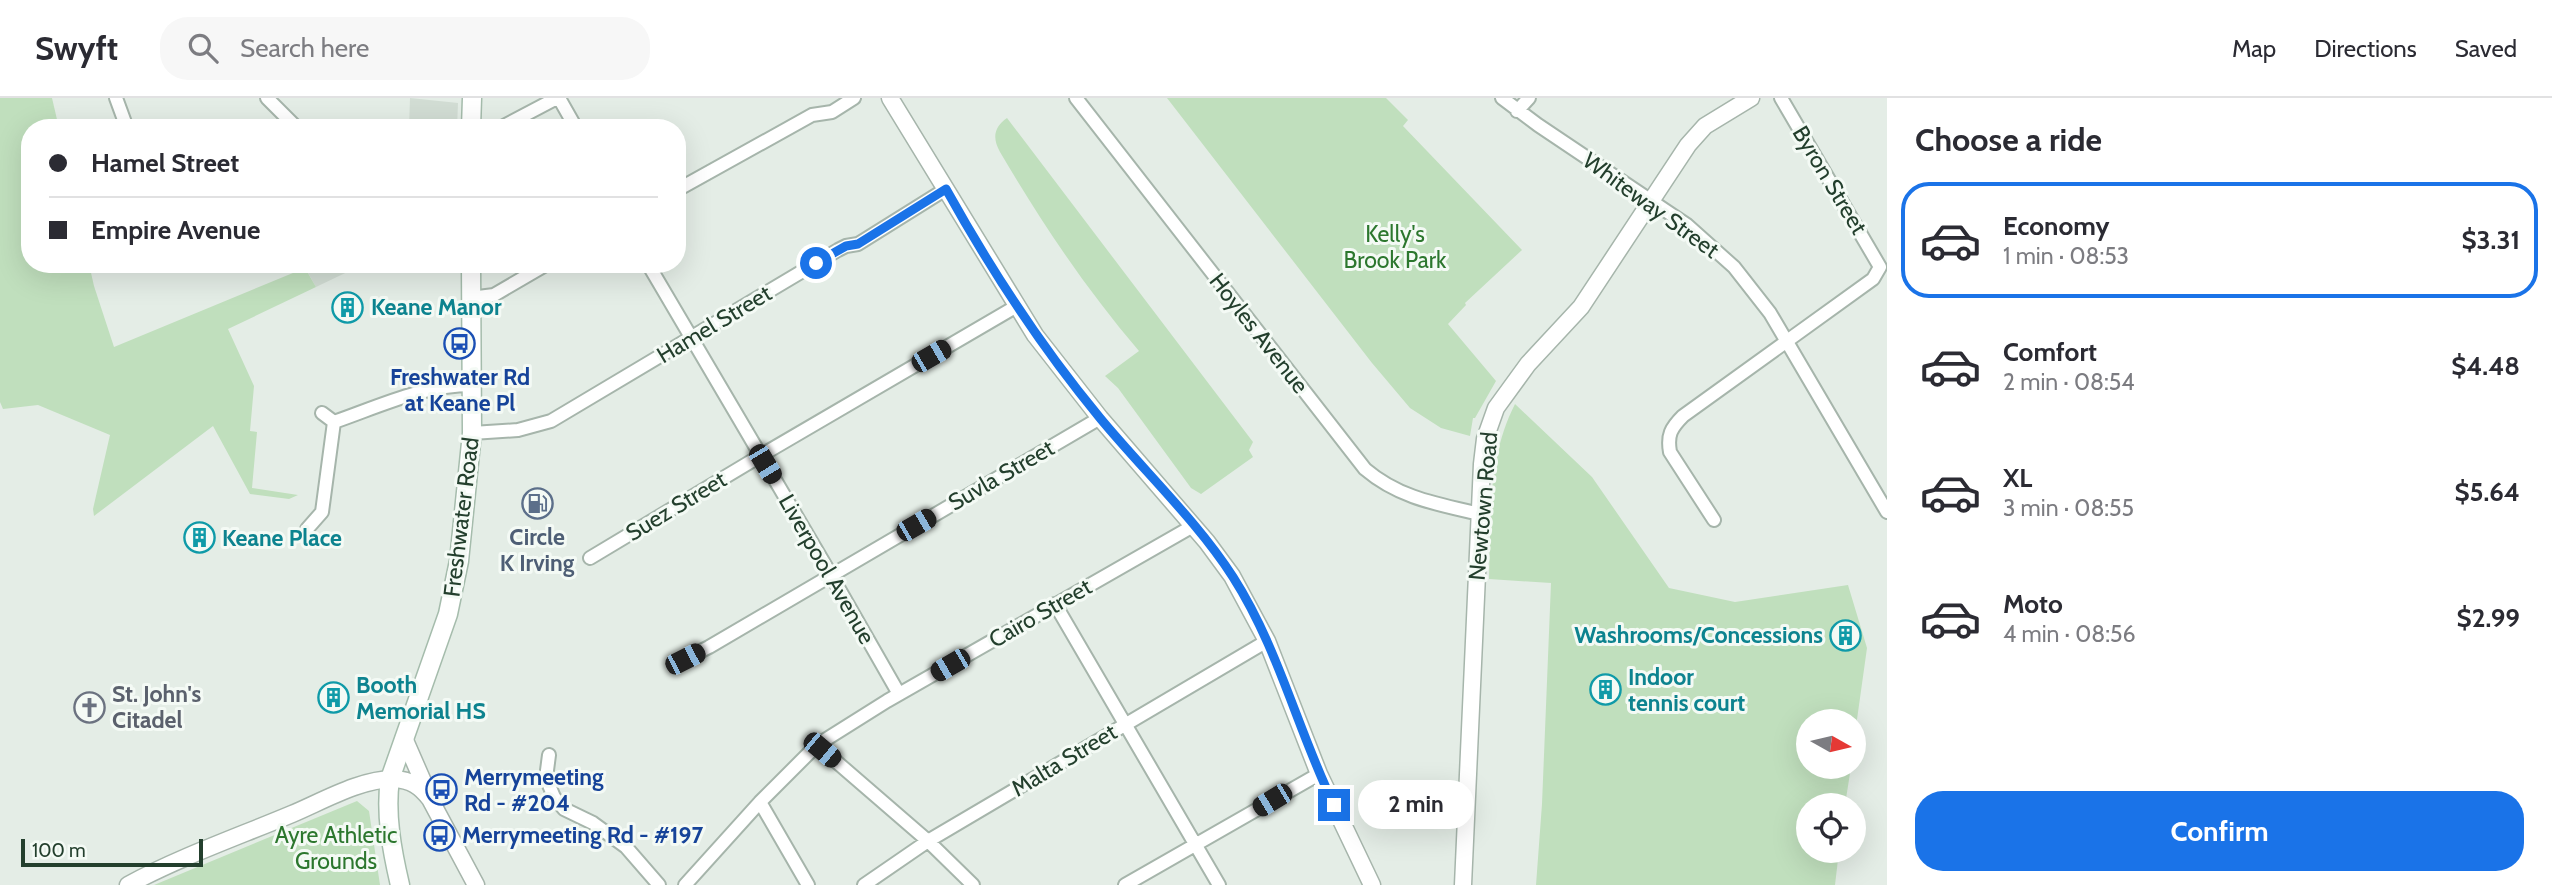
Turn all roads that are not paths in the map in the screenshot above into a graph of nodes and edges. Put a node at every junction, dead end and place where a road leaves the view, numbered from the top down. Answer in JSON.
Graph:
{"nodes":[{"id":1,"x":116,"y":98,"type":"edge"},
{"id":2,"x":267,"y":98,"type":"edge"},
{"id":3,"x":472,"y":98,"type":"edge"},
{"id":4,"x":558,"y":98,"type":"edge"},
{"id":5,"x":855,"y":98,"type":"edge"},
{"id":6,"x":890,"y":98,"type":"edge"},
{"id":7,"x":1076,"y":98,"type":"edge"},
{"id":8,"x":1502,"y":98,"type":"edge"},
{"id":9,"x":1529,"y":98,"type":"edge"},
{"id":10,"x":1751,"y":98,"type":"edge"},
{"id":11,"x":1781,"y":98,"type":"edge"},
{"id":12,"x":1517,"y":111,"type":"junction"},
{"id":13,"x":124,"y":119,"type":"edge"},
{"id":14,"x":288,"y":119,"type":"edge"},
{"id":15,"x":471,"y":119,"type":"edge"},
{"id":16,"x":517,"y":119,"type":"edge"},
{"id":17,"x":571,"y":119,"type":"edge"},
{"id":18,"x":686,"y":185,"type":"edge"},
{"id":19,"x":946,"y":189,"type":"junction"},
{"id":20,"x":1651,"y":201,"type":"junction"},
{"id":21,"x":471,"y":273,"type":"edge"},
{"id":22,"x":532,"y":273,"type":"edge"},
{"id":23,"x":653,"y":273,"type":"edge"},
{"id":24,"x":471,"y":299,"type":"junction"},
{"id":25,"x":1017,"y":306,"type":"junction"},
{"id":26,"x":691,"y":337,"type":"junction"},
{"id":27,"x":1786,"y":342,"type":"junction"},
{"id":28,"x":472,"y":385,"type":"junction"},
{"id":29,"x":322,"y":413,"type":"dead end"},
{"id":30,"x":1100,"y":418,"type":"junction"},
{"id":31,"x":334,"y":422,"type":"junction"},
{"id":32,"x":472,"y":433,"type":"junction"},
{"id":33,"x":760,"y":456,"type":"junction"},
{"id":34,"x":1887,"y":512,"type":"edge"},
{"id":35,"x":1480,"y":514,"type":"junction"},
{"id":36,"x":1714,"y":520,"type":"dead end"},
{"id":37,"x":1193,"y":526,"type":"junction"},
{"id":38,"x":307,"y":529,"type":"dead end"},
{"id":39,"x":590,"y":558,"type":"dead end"},
{"id":40,"x":831,"y":575,"type":"junction"},
{"id":41,"x":1055,"y":604,"type":"junction"},
{"id":42,"x":1267,"y":641,"type":"junction"},
{"id":43,"x":685,"y":659,"type":"dead end"},
{"id":44,"x":899,"y":694,"type":"junction"},
{"id":45,"x":1124,"y":724,"type":"junction"},
{"id":46,"x":404,"y":737,"type":"junction"},
{"id":47,"x":817,"y":745,"type":"junction"},
{"id":48,"x":549,"y":755,"type":"dead end"},
{"id":49,"x":1320,"y":774,"type":"junction"},
{"id":50,"x":390,"y":779,"type":"junction"},
{"id":51,"x":430,"y":799,"type":"junction"},
{"id":52,"x":760,"y":802,"type":"junction"},
{"id":53,"x":928,"y":841,"type":"junction"},
{"id":54,"x":1196,"y":844,"type":"junction"},
{"id":55,"x":128,"y":885,"type":"edge"},
{"id":56,"x":400,"y":885,"type":"edge"},
{"id":57,"x":476,"y":885,"type":"edge"},
{"id":58,"x":659,"y":885,"type":"edge"},
{"id":59,"x":685,"y":885,"type":"edge"},
{"id":60,"x":808,"y":885,"type":"edge"},
{"id":61,"x":864,"y":885,"type":"edge"},
{"id":62,"x":973,"y":885,"type":"edge"},
{"id":63,"x":1125,"y":885,"type":"edge"},
{"id":64,"x":1219,"y":885,"type":"edge"},
{"id":65,"x":1372,"y":885,"type":"edge"},
{"id":66,"x":1463,"y":885,"type":"edge"}],
"edges":[{"from":1,"to":13,"type":"street"},
{"from":2,"to":14,"type":"street"},
{"from":3,"to":15,"type":"main road"},
{"from":4,"to":16,"type":"street"},
{"from":4,"to":17,"type":"street"},
{"from":5,"to":18,"type":"street"},
{"from":6,"to":19,"type":"street"},
{"from":7,"to":35,"type":"street","name":"Hoyles Avenue"},
{"from":8,"to":12,"type":"street","name":"Whiteway Street"},
{"from":9,"to":12,"type":"street"},
{"from":10,"to":20,"type":"street","name":"Newtown Road"},
{"from":11,"to":27,"type":"street","name":"Byron Street"},
{"from":12,"to":20,"type":"street","name":"Whiteway Street"},
{"from":19,"to":25,"type":"street"},
{"from":19,"to":26,"type":"street","name":"Hamel Street"},
{"from":20,"to":27,"type":"street","name":"Whiteway Street"},
{"from":20,"to":35,"type":"street","name":"Newtown Road"},
{"from":21,"to":24,"type":"main road","name":"Freshwater Road"},
{"from":22,"to":24,"type":"street"},
{"from":23,"to":26,"type":"street","name":"Liverpool Avenue"},
{"from":24,"to":28,"type":"main road","name":"Freshwater Road"},
{"from":25,"to":30,"type":"street"},
{"from":25,"to":33,"type":"street","name":"Suez Street"},
{"from":26,"to":32,"type":"street","name":"Hamel Street"},
{"from":26,"to":33,"type":"street","name":"Liverpool Avenue"},
{"from":27,"to":34,"type":"street","name":"Whiteway Street"},
{"from":27,"to":36,"type":"street"},
{"from":28,"to":31,"type":"street"},
{"from":28,"to":32,"type":"main road","name":"Freshwater Road"},
{"from":29,"to":31,"type":"street"},
{"from":30,"to":37,"type":"street"},
{"from":30,"to":40,"type":"street","name":"Suvla Street"},
{"from":31,"to":38,"type":"street"},
{"from":32,"to":46,"type":"main road","name":"Freshwater Road"},
{"from":33,"to":39,"type":"street","name":"Suez Street"},
{"from":33,"to":40,"type":"street","name":"Liverpool Avenue"},
{"from":35,"to":66,"type":"street","name":"Newtown Road"},
{"from":37,"to":41,"type":"street","name":"Cairo Street"},
{"from":37,"to":42,"type":"street"},
{"from":40,"to":43,"type":"street","name":"Suvla Street"},
{"from":40,"to":44,"type":"street","name":"Liverpool Avenue"},
{"from":41,"to":44,"type":"street","name":"Cairo Street"},
{"from":41,"to":45,"type":"street"},
{"from":42,"to":45,"type":"street","name":"Malta Street"},
{"from":42,"to":49,"type":"street"},
{"from":44,"to":47,"type":"street","name":"Cairo Street"},
{"from":45,"to":53,"type":"street","name":"Malta Street"},
{"from":45,"to":54,"type":"street"},
{"from":46,"to":50,"type":"main road","name":"Freshwater Road"},
{"from":46,"to":51,"type":"street"},
{"from":47,"to":52,"type":"street","name":"Cairo Street"},
{"from":47,"to":53,"type":"street"},
{"from":48,"to":58,"type":"street"},
{"from":49,"to":54,"type":"street"},
{"from":49,"to":65,"type":"street"},
{"from":50,"to":51,"type":"street"},
{"from":50,"to":55,"type":"street"},
{"from":50,"to":56,"type":"main road","name":"Freshwater Road"},
{"from":51,"to":57,"type":"street"},
{"from":52,"to":59,"type":"street","name":"Cairo Street"},
{"from":52,"to":60,"type":"street"},
{"from":53,"to":61,"type":"street","name":"Malta Street"},
{"from":53,"to":62,"type":"street"},
{"from":54,"to":63,"type":"street"},
{"from":54,"to":64,"type":"street"}]}
